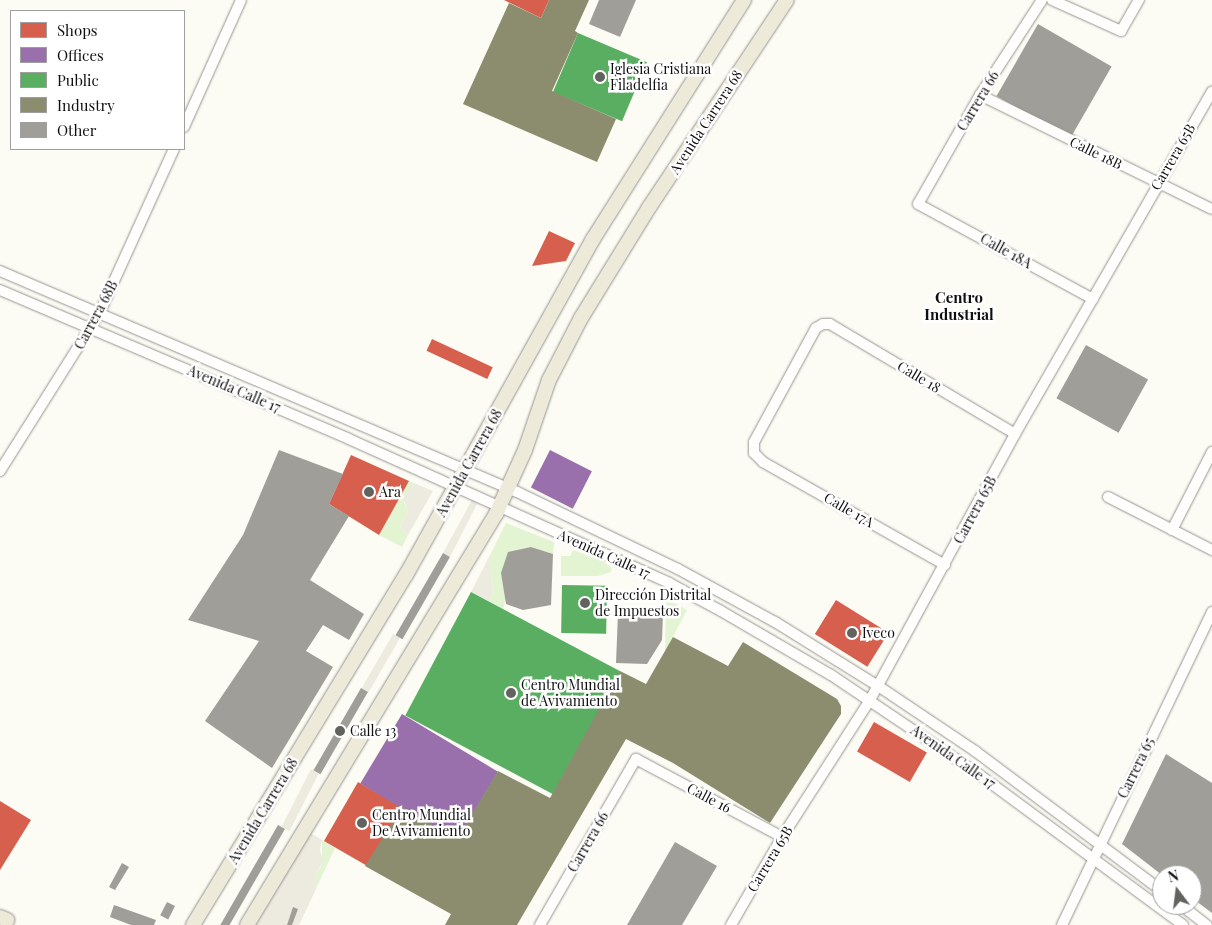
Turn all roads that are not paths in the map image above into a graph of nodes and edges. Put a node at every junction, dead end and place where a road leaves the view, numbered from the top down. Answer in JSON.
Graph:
{"nodes":[{"id":1,"x":241,"y":0,"type":"edge"},
{"id":2,"x":744,"y":0,"type":"edge"},
{"id":3,"x":787,"y":0,"type":"edge"},
{"id":4,"x":1042,"y":0,"type":"edge"},
{"id":5,"x":1052,"y":0,"type":"edge"},
{"id":6,"x":1139,"y":0,"type":"edge"},
{"id":7,"x":1212,"y":92,"type":"edge"},
{"id":8,"x":980,"y":95,"type":"junction"},
{"id":9,"x":185,"y":125,"type":"edge"},
{"id":10,"x":174,"y":150,"type":"edge"},
{"id":11,"x":1158,"y":183,"type":"junction"},
{"id":12,"x":918,"y":204,"type":"joint"},
{"id":13,"x":1212,"y":209,"type":"edge"},
{"id":14,"x":0,"y":271,"type":"edge"},
{"id":15,"x":0,"y":290,"type":"edge"},
{"id":16,"x":1093,"y":299,"type":"junction"},
{"id":17,"x":100,"y":312,"type":"junction"},
{"id":18,"x":92,"y":328,"type":"junction"},
{"id":19,"x":1015,"y":434,"type":"junction"},
{"id":20,"x":1212,"y":452,"type":"edge"},
{"id":21,"x":754,"y":453,"type":"joint"},
{"id":22,"x":466,"y":469,"type":"junction"},
{"id":23,"x":0,"y":471,"type":"edge"},
{"id":24,"x":456,"y":487,"type":"junction"},
{"id":25,"x":508,"y":488,"type":"junction"},
{"id":26,"x":1108,"y":497,"type":"dead end"},
{"id":27,"x":499,"y":506,"type":"junction"},
{"id":28,"x":1172,"y":530,"type":"junction"},
{"id":29,"x":1212,"y":550,"type":"edge"},
{"id":30,"x":945,"y":565,"type":"junction"},
{"id":31,"x":678,"y":569,"type":"junction"},
{"id":32,"x":669,"y":583,"type":"junction"},
{"id":33,"x":1212,"y":612,"type":"edge"},
{"id":34,"x":878,"y":686,"type":"junction"},
{"id":35,"x":870,"y":700,"type":"junction"},
{"id":36,"x":636,"y":759,"type":"joint"},
{"id":37,"x":782,"y":837,"type":"junction"},
{"id":38,"x":1100,"y":844,"type":"junction"},
{"id":39,"x":1094,"y":858,"type":"junction"},
{"id":40,"x":1152,"y":883,"type":"edge"},
{"id":41,"x":1194,"y":915,"type":"edge"},
{"id":42,"x":193,"y":925,"type":"edge"},
{"id":43,"x":247,"y":925,"type":"edge"},
{"id":44,"x":540,"y":925,"type":"edge"},
{"id":45,"x":731,"y":925,"type":"edge"},
{"id":46,"x":1062,"y":925,"type":"edge"},
{"id":47,"x":1183,"y":925,"type":"edge"},
{"id":48,"x":1207,"y":925,"type":"edge"}],
"edges":[{"from":1,"to":9,"type":"street"},
{"from":2,"to":22,"type":"main road","name":"Avenida Carrera 68"},
{"from":3,"to":25,"type":"main road","name":"Avenida Carrera 68"},
{"from":4,"to":8,"type":"street","name":"Carrera 66"},
{"from":5,"to":6,"type":"street"},
{"from":7,"to":11,"type":"street","name":"Carrera 65B"},
{"from":8,"to":11,"type":"street","name":"Calle 18B"},
{"from":8,"to":12,"type":"street","name":"Carrera 66"},
{"from":10,"to":17,"type":"street","name":"Carrera 68B"},
{"from":11,"to":13,"type":"street","name":"Calle 18B"},
{"from":11,"to":16,"type":"street","name":"Carrera 65B"},
{"from":12,"to":16,"type":"street","name":"Calle 18A"},
{"from":14,"to":17,"type":"street","name":"Avenida Calle 17"},
{"from":15,"to":18,"type":"street","name":"Avenida Calle 17"},
{"from":16,"to":19,"type":"street","name":"Carrera 65B"},
{"from":17,"to":18,"type":"street","name":"Carrera 68B"},
{"from":17,"to":22,"type":"street","name":"Avenida Calle 17"},
{"from":18,"to":23,"type":"street","name":"Carrera 68B"},
{"from":18,"to":24,"type":"street","name":"Avenida Calle 17"},
{"from":19,"to":21,"type":"street","name":"Calle 18"},
{"from":19,"to":30,"type":"street","name":"Carrera 65B"},
{"from":20,"to":28,"type":"street"},
{"from":21,"to":30,"type":"street","name":"Calle 17A"},
{"from":22,"to":24,"type":"main road","name":"Avenida Carrera 68"},
{"from":22,"to":25,"type":"street","name":"Avenida Calle 17"},
{"from":24,"to":27,"type":"street","name":"Avenida Calle 17"},
{"from":24,"to":42,"type":"main road","name":"Avenida Carrera 68"},
{"from":25,"to":27,"type":"main road","name":"Avenida Carrera 68"},
{"from":25,"to":31,"type":"street","name":"Avenida Calle 17"},
{"from":26,"to":28,"type":"street"},
{"from":27,"to":32,"type":"street","name":"Avenida Calle 17"},
{"from":27,"to":43,"type":"main road","name":"Avenida Carrera 68"},
{"from":28,"to":29,"type":"street"},
{"from":30,"to":34,"type":"street","name":"Carrera 65B"},
{"from":31,"to":32,"type":"street"},
{"from":31,"to":34,"type":"street","name":"Avenida Calle 17"},
{"from":32,"to":35,"type":"street","name":"Avenida Calle 17"},
{"from":33,"to":38,"type":"street","name":"Carrera 65"},
{"from":34,"to":35,"type":"street","name":"Carrera 65B"},
{"from":34,"to":38,"type":"street","name":"Avenida Calle 17"},
{"from":35,"to":37,"type":"street","name":"Carrera 65B"},
{"from":35,"to":39,"type":"street","name":"Avenida Calle 17"},
{"from":36,"to":37,"type":"street","name":"Calle 16"},
{"from":36,"to":44,"type":"street","name":"Carrera 66"},
{"from":37,"to":45,"type":"street","name":"Carrera 65B"},
{"from":38,"to":39,"type":"street","name":"Carrera 65"},
{"from":38,"to":40,"type":"street","name":"Avenida Calle 17"},
{"from":39,"to":46,"type":"street","name":"Carrera 65"},
{"from":39,"to":47,"type":"street","name":"Avenida Calle 17"},
{"from":41,"to":48,"type":"street"}]}
